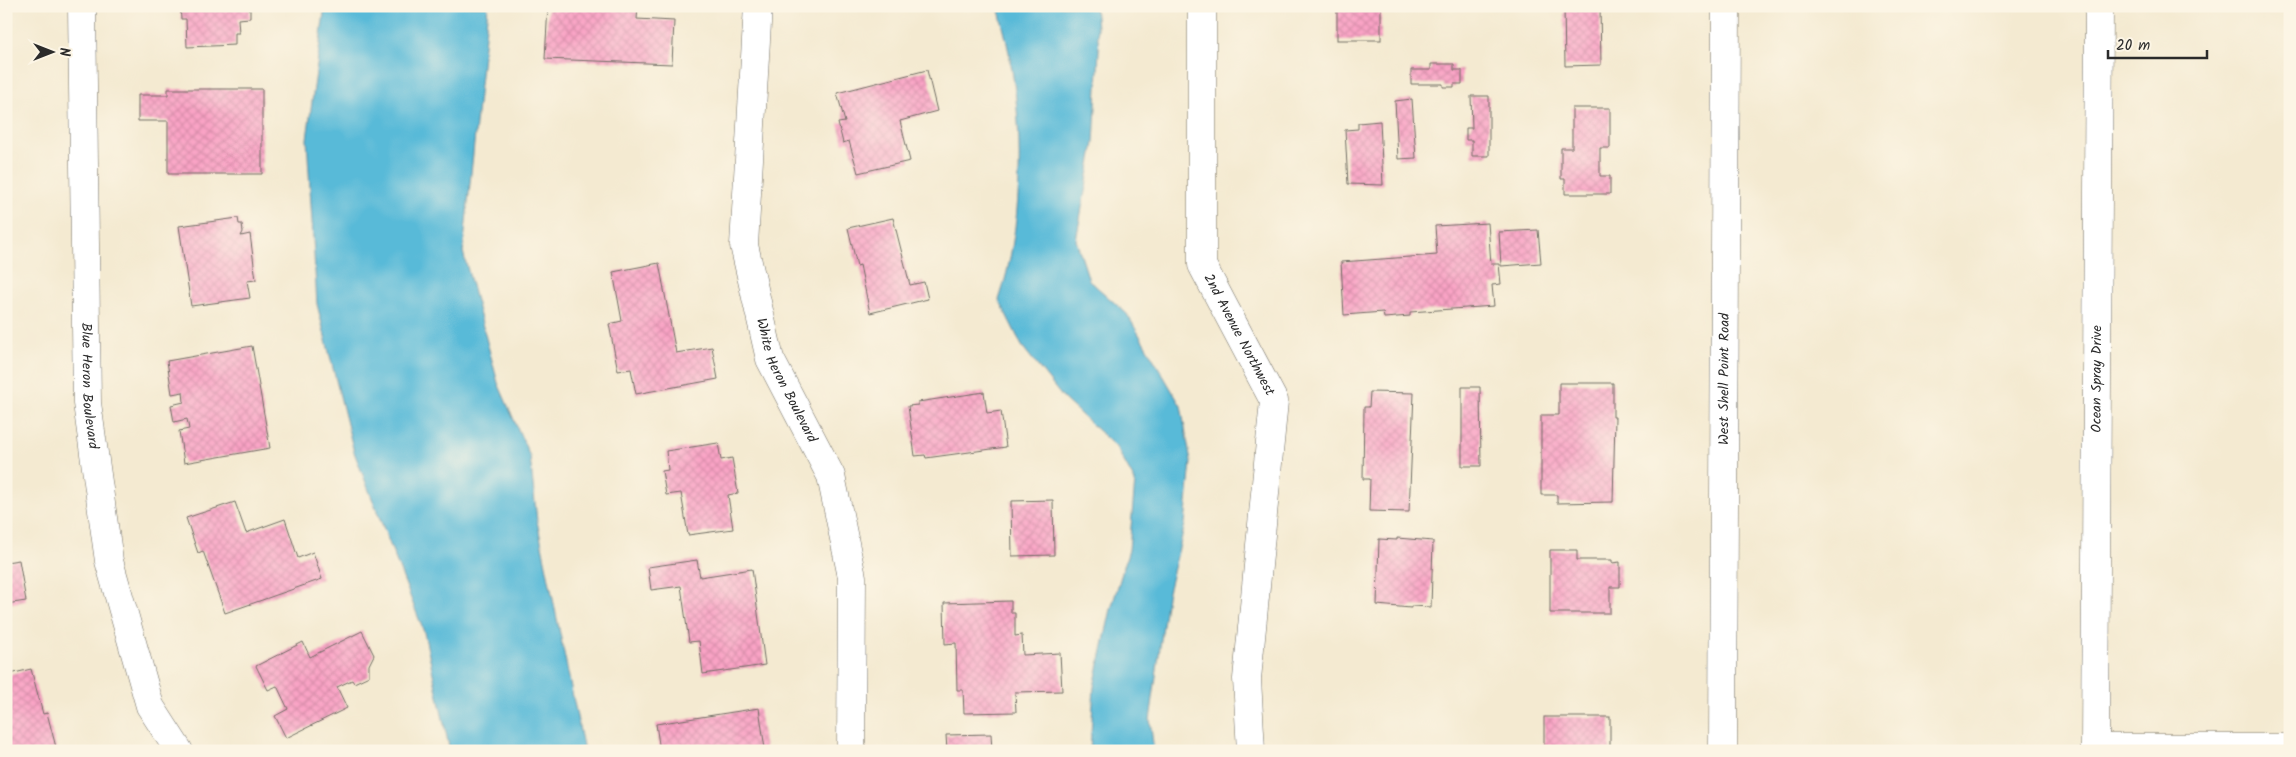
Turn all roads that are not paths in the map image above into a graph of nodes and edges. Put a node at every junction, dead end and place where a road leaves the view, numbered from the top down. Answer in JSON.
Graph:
{"nodes":[{"id":1,"x":82,"y":6,"type":"edge"},
{"id":2,"x":758,"y":6,"type":"edge"},
{"id":3,"x":1202,"y":6,"type":"edge"},
{"id":4,"x":1726,"y":6,"type":"edge"},
{"id":5,"x":2099,"y":6,"type":"edge"},
{"id":6,"x":2290,"y":748,"type":"edge"},
{"id":7,"x":2095,"y":749,"type":"edge"},
{"id":8,"x":178,"y":751,"type":"edge"},
{"id":9,"x":851,"y":751,"type":"edge"},
{"id":10,"x":1250,"y":751,"type":"edge"},
{"id":11,"x":1723,"y":751,"type":"edge"}],
"edges":[{"from":1,"to":8,"type":"street","name":"Blue Heron Boulevard"},
{"from":2,"to":9,"type":"street","name":"White Heron Boulevard"},
{"from":3,"to":10,"type":"street","name":"2nd Avenue Northwest"},
{"from":4,"to":11,"type":"street","name":"West Shell Point Road"},
{"from":5,"to":7,"type":"street","name":"Ocean Spray Drive"},
{"from":6,"to":7,"type":"street"}]}
